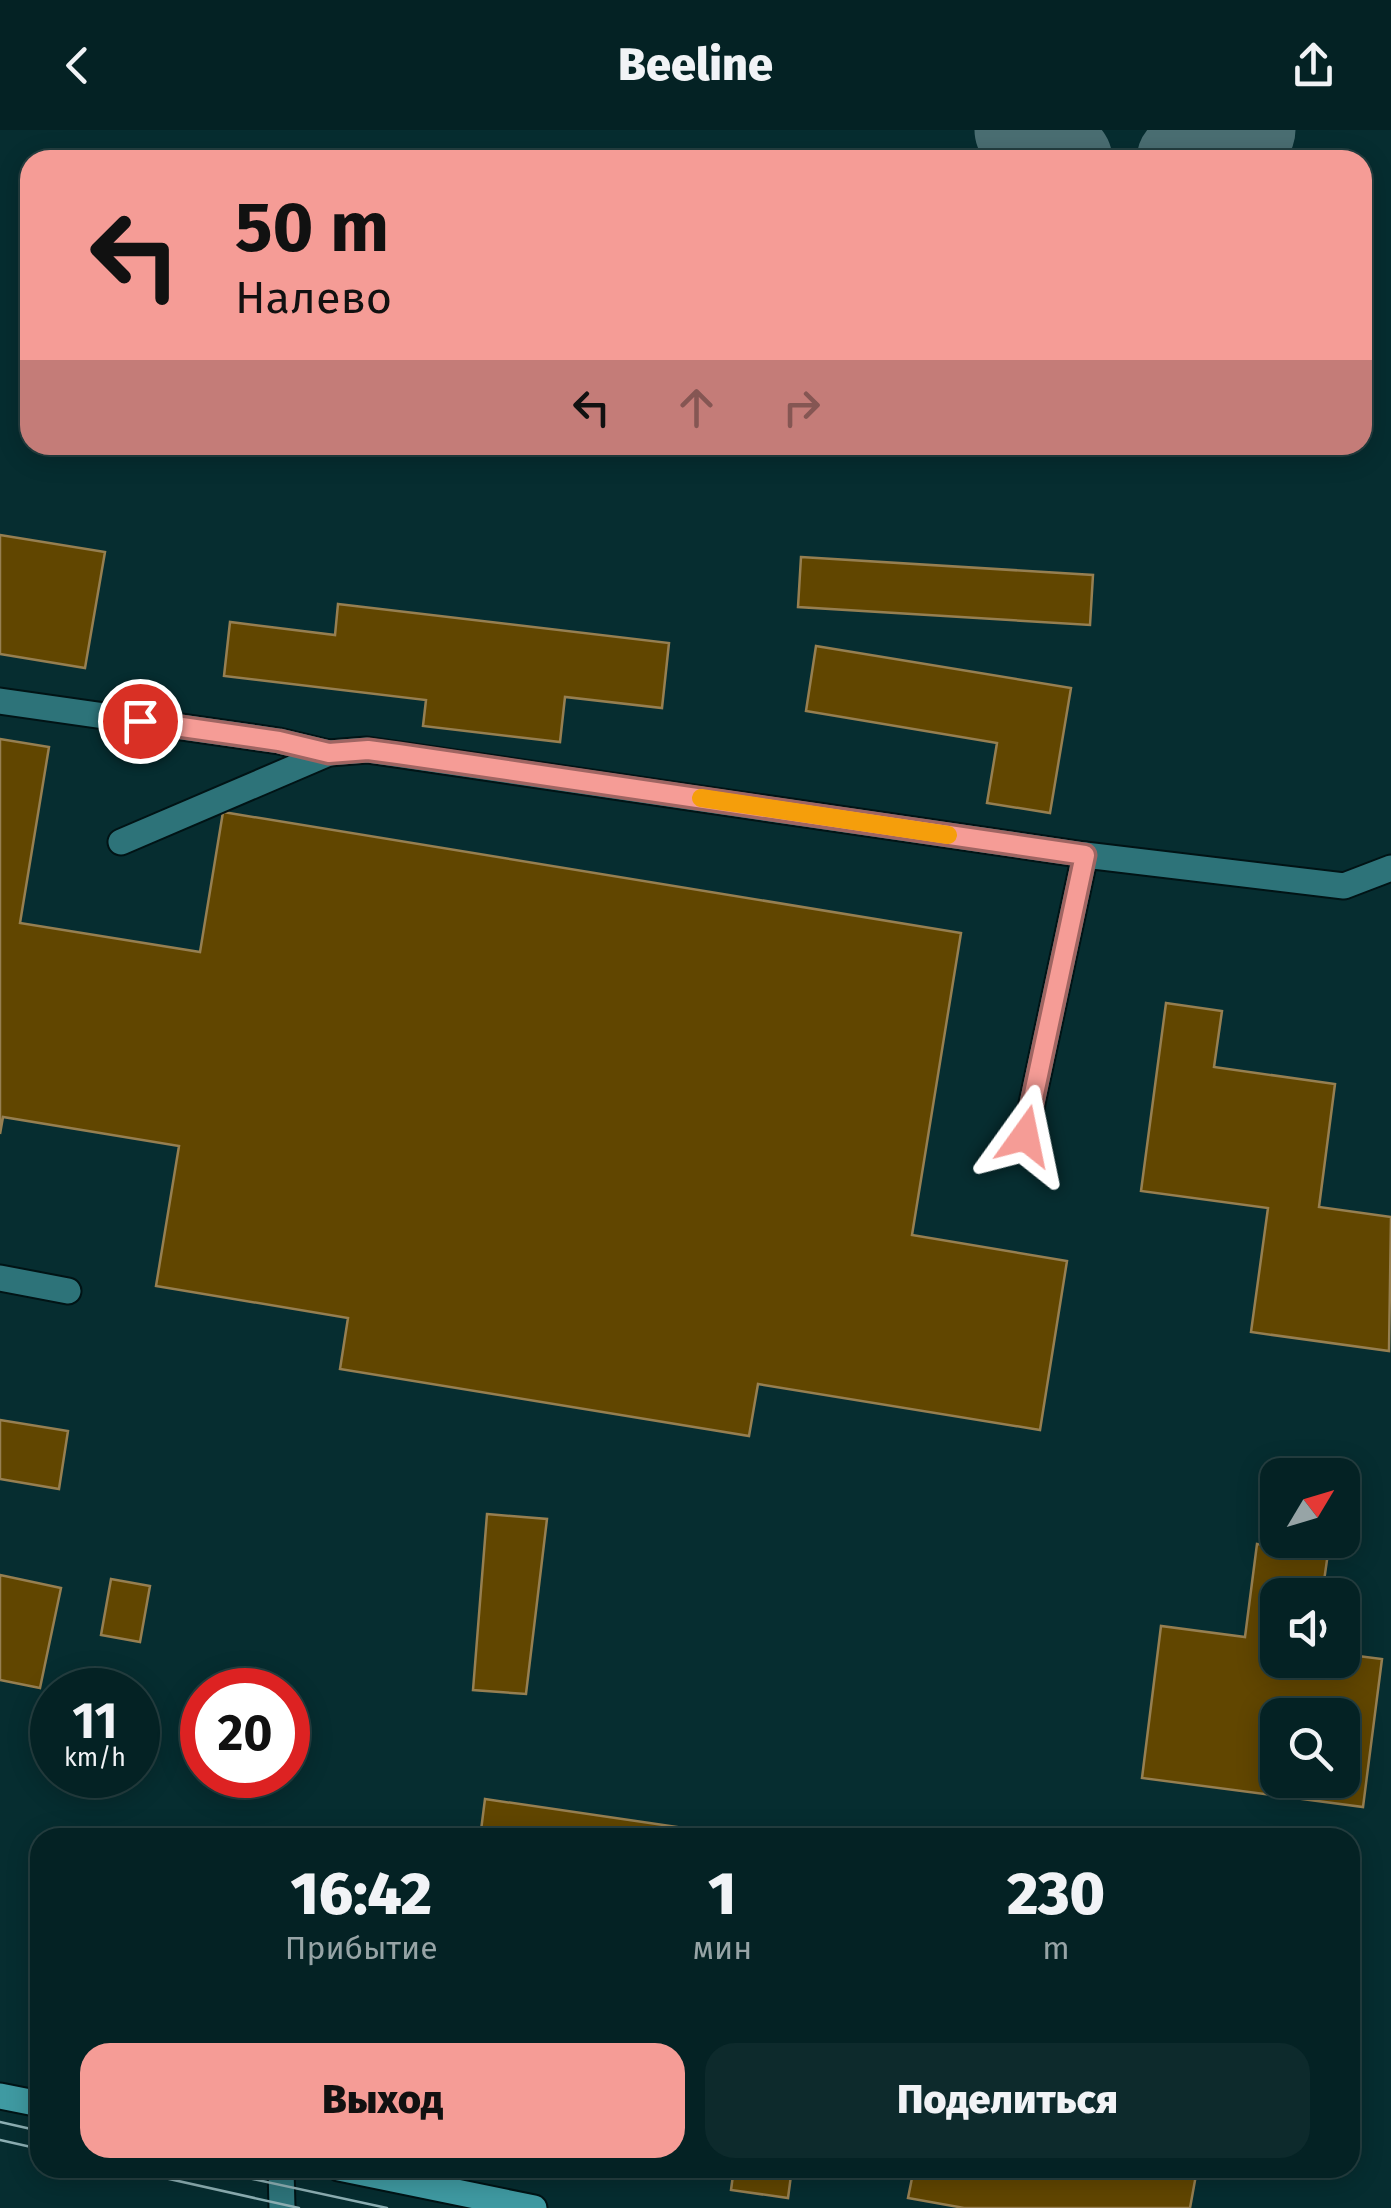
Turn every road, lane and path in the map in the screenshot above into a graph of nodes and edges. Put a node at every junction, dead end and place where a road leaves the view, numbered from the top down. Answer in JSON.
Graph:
{"nodes":[{"id":1,"x":0,"y":701,"type":"edge"},
{"id":2,"x":329,"y":753,"type":"junction"},
{"id":3,"x":121,"y":842,"type":"dead end"},
{"id":4,"x":1085,"y":855,"type":"junction"},
{"id":5,"x":1391,"y":868,"type":"edge"},
{"id":6,"x":1025,"y":1136,"type":"dead end"},
{"id":7,"x":0,"y":1278,"type":"edge"},
{"id":8,"x":68,"y":1291,"type":"dead end"},
{"id":9,"x":0,"y":2096,"type":"edge"},
{"id":10,"x":30,"y":2102,"type":"edge"},
{"id":11,"x":281,"y":2178,"type":"edge"},
{"id":12,"x":388,"y":2178,"type":"edge"},
{"id":13,"x":282,"y":2208,"type":"edge"},
{"id":14,"x":534,"y":2208,"type":"edge"}],
"edges":[{"from":1,"to":2,"type":"street"},
{"from":2,"to":3,"type":"street"},
{"from":2,"to":4,"type":"street"},
{"from":4,"to":5,"type":"street"},
{"from":4,"to":6,"type":"street"},
{"from":7,"to":8,"type":"street"},
{"from":9,"to":10,"type":"main road"},
{"from":11,"to":13,"type":"street"},
{"from":12,"to":14,"type":"main road"}]}
